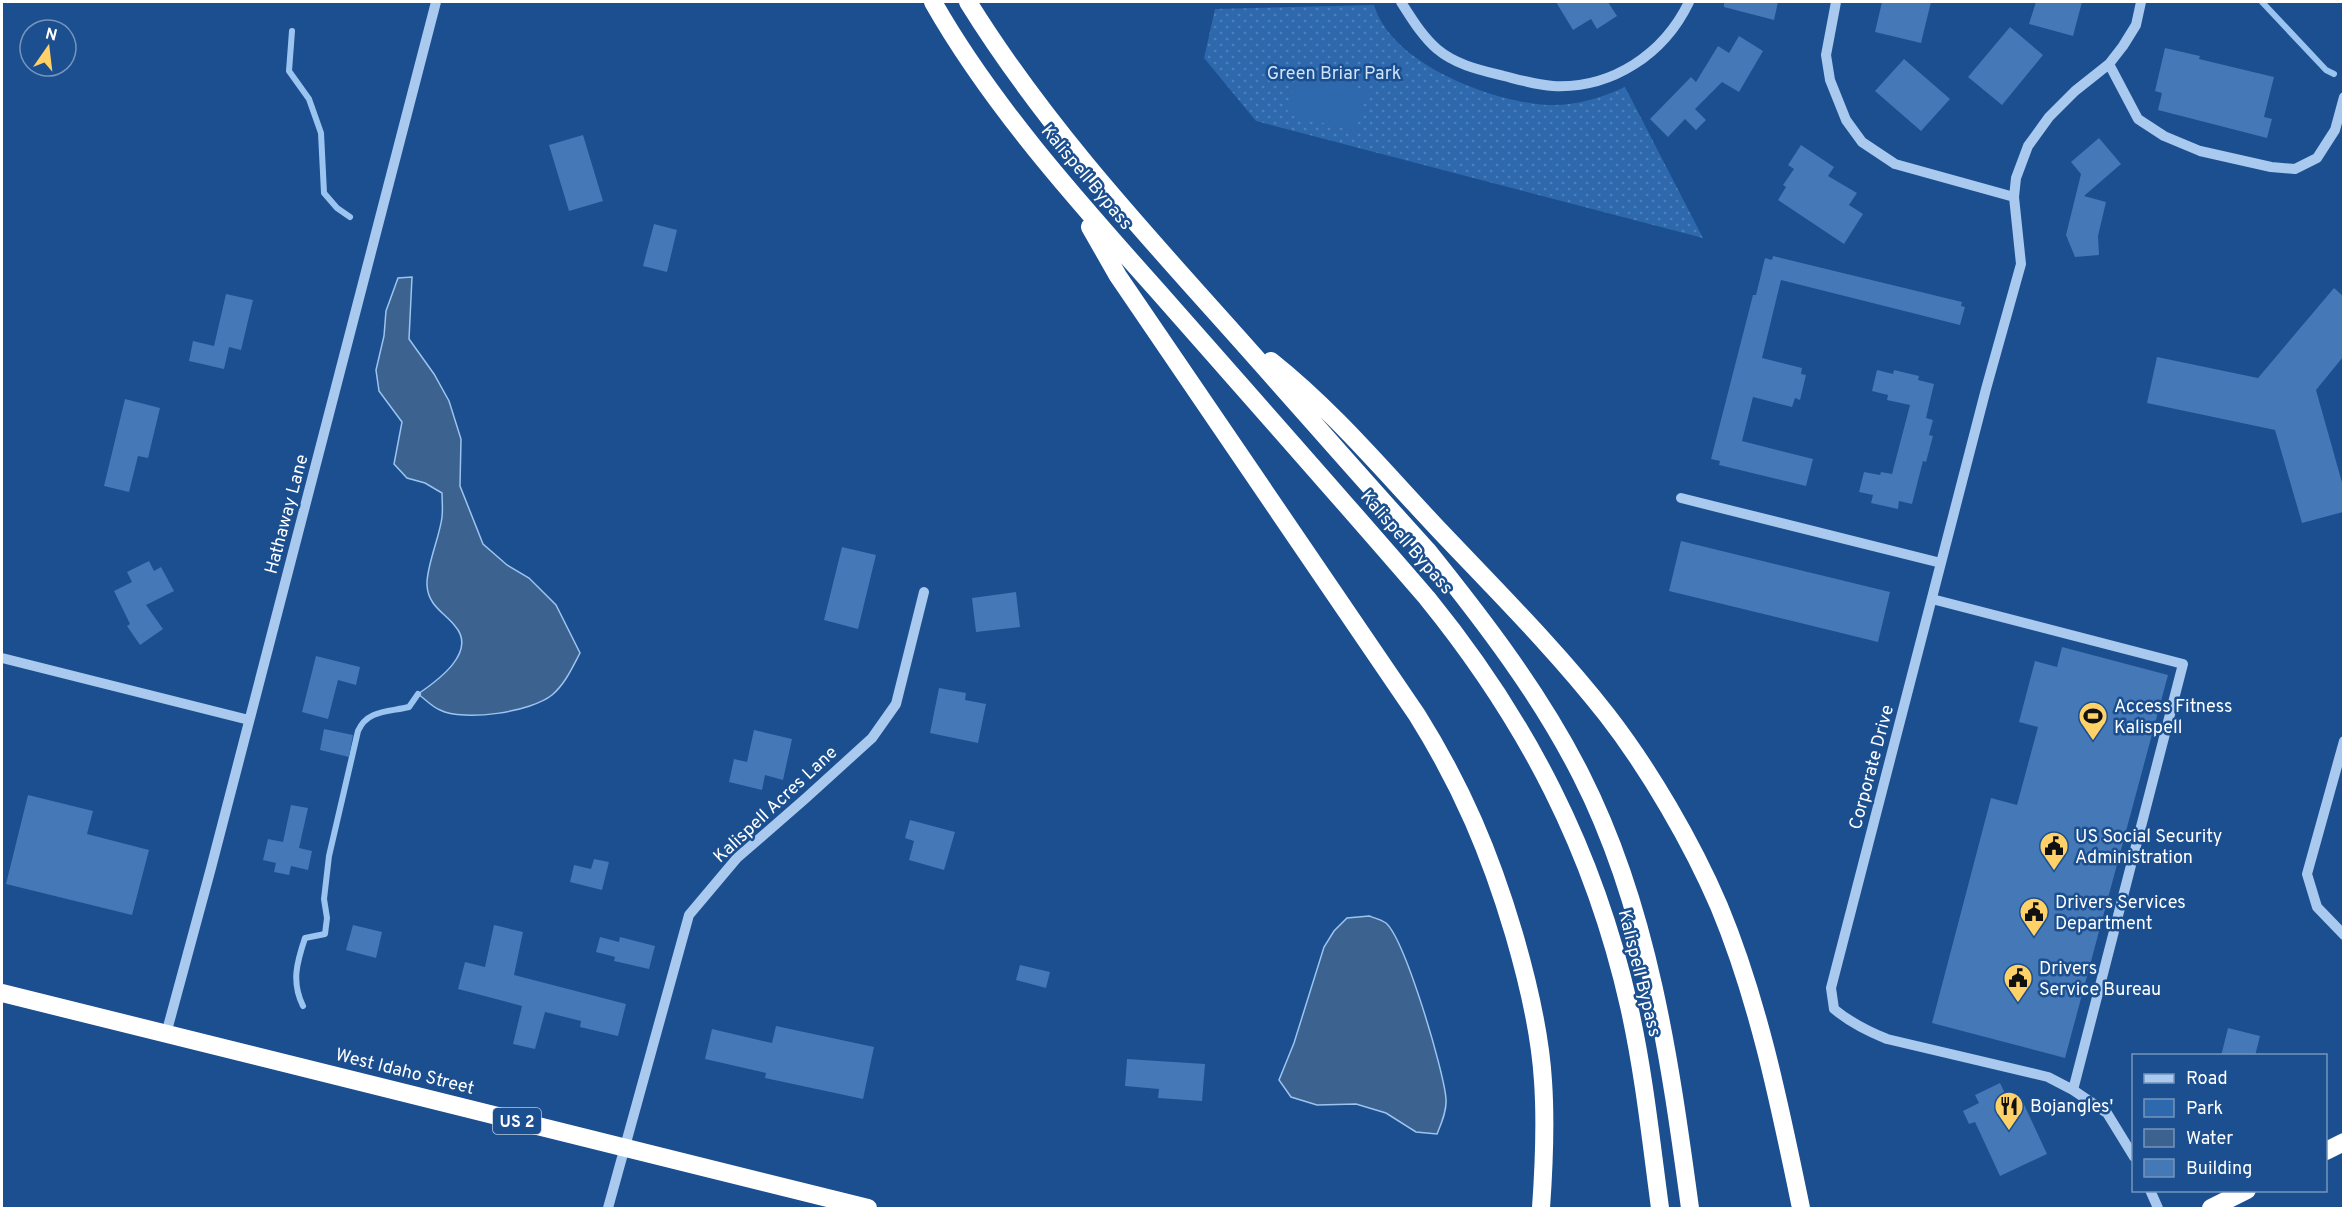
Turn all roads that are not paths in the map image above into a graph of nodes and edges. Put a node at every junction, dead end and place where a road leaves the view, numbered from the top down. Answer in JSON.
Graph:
{"nodes":[{"id":1,"x":436,"y":2,"type":"edge"},
{"id":2,"x":933,"y":2,"type":"edge"},
{"id":3,"x":968,"y":2,"type":"edge"},
{"id":4,"x":1401,"y":2,"type":"edge"},
{"id":5,"x":1689,"y":2,"type":"edge"},
{"id":6,"x":1836,"y":2,"type":"edge"},
{"id":7,"x":2141,"y":2,"type":"edge"},
{"id":8,"x":2109,"y":64,"type":"junction"},
{"id":9,"x":2343,"y":97,"type":"edge"},
{"id":10,"x":1065,"y":183,"type":"junction"},
{"id":11,"x":2014,"y":197,"type":"junction"},
{"id":12,"x":1234,"y":333,"type":"junction"},
{"id":13,"x":1682,"y":498,"type":"dead end"},
{"id":14,"x":1941,"y":563,"type":"junction"},
{"id":15,"x":924,"y":592,"type":"dead end"},
{"id":16,"x":1932,"y":598,"type":"junction"},
{"id":17,"x":2,"y":658,"type":"edge"},
{"id":18,"x":249,"y":720,"type":"junction"},
{"id":19,"x":2343,"y":741,"type":"edge"},
{"id":20,"x":2343,"y":935,"type":"edge"},
{"id":21,"x":2,"y":993,"type":"edge"},
{"id":22,"x":166,"y":1034,"type":"junction"},
{"id":23,"x":2073,"y":1090,"type":"junction"},
{"id":24,"x":2343,"y":1142,"type":"edge"},
{"id":25,"x":625,"y":1148,"type":"junction"},
{"id":26,"x":2327,"y":1150,"type":"edge"},
{"id":27,"x":2132,"y":1155,"type":"edge"},
{"id":28,"x":2150,"y":1192,"type":"edge"},
{"id":29,"x":2245,"y":1192,"type":"edge"},
{"id":30,"x":608,"y":1209,"type":"edge"},
{"id":31,"x":868,"y":1209,"type":"edge"},
{"id":32,"x":1541,"y":1209,"type":"edge"},
{"id":33,"x":1660,"y":1209,"type":"edge"},
{"id":34,"x":1690,"y":1209,"type":"edge"},
{"id":35,"x":1801,"y":1209,"type":"edge"},
{"id":36,"x":2158,"y":1209,"type":"edge"},
{"id":37,"x":2211,"y":1209,"type":"edge"}],
"edges":[{"from":1,"to":18,"type":"street","name":"Hathaway Lane"},
{"from":2,"to":10,"type":"highway","name":"Kalispell Bypass"},
{"from":3,"to":12,"type":"highway","name":"Kalispell Bypass"},
{"from":4,"to":5,"type":"street"},
{"from":6,"to":11,"type":"street"},
{"from":7,"to":8,"type":"street","name":"Corporate Drive"},
{"from":8,"to":9,"type":"street"},
{"from":8,"to":11,"type":"street","name":"Corporate Drive"},
{"from":10,"to":32,"type":"highway"},
{"from":10,"to":33,"type":"highway","name":"Kalispell Bypass"},
{"from":11,"to":14,"type":"street","name":"Corporate Drive"},
{"from":12,"to":34,"type":"highway","name":"Kalispell Bypass"},
{"from":12,"to":35,"type":"highway"},
{"from":13,"to":14,"type":"street"},
{"from":14,"to":16,"type":"street","name":"Corporate Drive"},
{"from":15,"to":25,"type":"street","name":"Kalispell Acres Lane"},
{"from":16,"to":23,"type":"street","name":"Corporate Drive"},
{"from":16,"to":23,"type":"street"},
{"from":17,"to":18,"type":"street"},
{"from":18,"to":22,"type":"street","name":"Hathaway Lane"},
{"from":19,"to":20,"type":"street"},
{"from":21,"to":22,"type":"highway","name":"West Idaho Street","number":"US 2"},
{"from":22,"to":25,"type":"highway","name":"West Idaho Street","number":"US 2"},
{"from":23,"to":27,"type":"street","name":"Corporate Drive"},
{"from":24,"to":26,"type":"highway"},
{"from":25,"to":30,"type":"street","name":"Kalispell Acres Lane"},
{"from":25,"to":31,"type":"highway","name":"West Idaho Street","number":"US 2"},
{"from":28,"to":36,"type":"street"},
{"from":29,"to":37,"type":"highway"}]}
